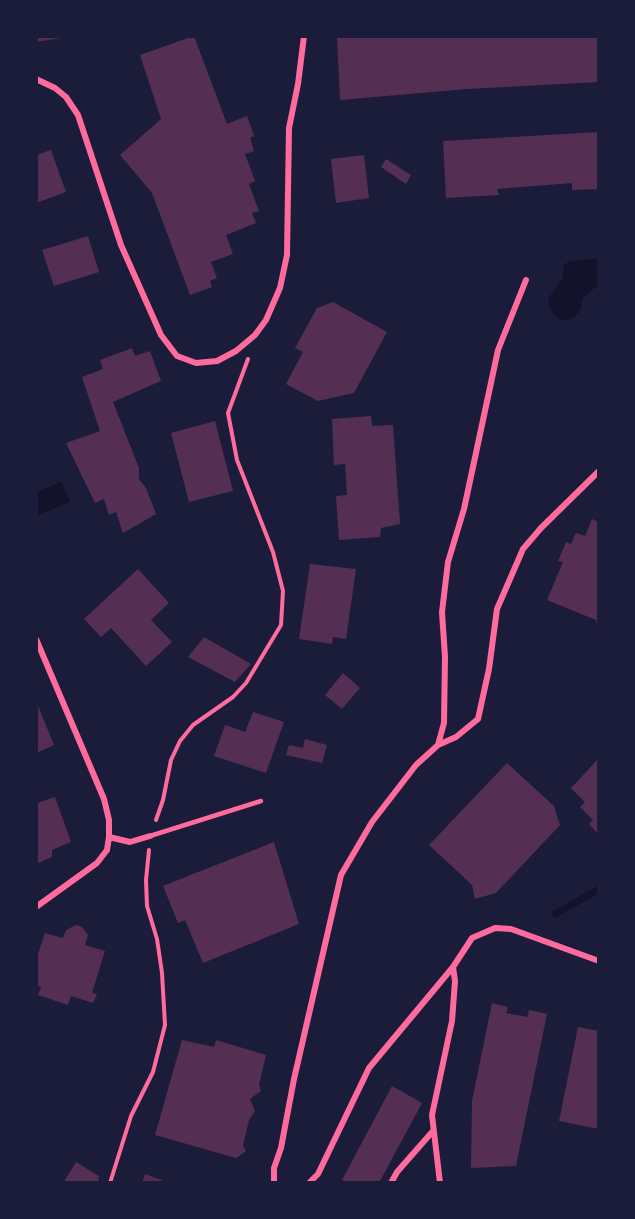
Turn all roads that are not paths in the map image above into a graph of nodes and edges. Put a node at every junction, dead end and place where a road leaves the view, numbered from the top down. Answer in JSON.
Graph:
{"nodes":[{"id":1,"x":304,"y":36,"type":"edge"},
{"id":2,"x":36,"y":79,"type":"edge"},
{"id":3,"x":526,"y":280,"type":"dead end"},
{"id":4,"x":599,"y":471,"type":"edge"},
{"id":5,"x":36,"y":639,"type":"edge"},
{"id":6,"x":438,"y":745,"type":"junction"},
{"id":7,"x":261,"y":801,"type":"dead end"},
{"id":8,"x":150,"y":836,"type":"joint"},
{"id":9,"x":109,"y":837,"type":"junction"},
{"id":10,"x":36,"y":908,"type":"edge"},
{"id":11,"x":599,"y":961,"type":"edge"},
{"id":12,"x":453,"y":967,"type":"junction"},
{"id":13,"x":433,"y":1131,"type":"junction"},
{"id":14,"x":274,"y":1183,"type":"edge"},
{"id":15,"x":309,"y":1183,"type":"edge"},
{"id":16,"x":391,"y":1183,"type":"edge"},
{"id":17,"x":440,"y":1183,"type":"edge"}],
"edges":[{"from":1,"to":2,"type":"street"},
{"from":3,"to":6,"type":"street"},
{"from":4,"to":6,"type":"street"},
{"from":5,"to":9,"type":"street"},
{"from":6,"to":14,"type":"street"},
{"from":7,"to":8,"type":"lane"},
{"from":8,"to":9,"type":"street"},
{"from":9,"to":10,"type":"street"},
{"from":11,"to":12,"type":"street"},
{"from":12,"to":13,"type":"street"},
{"from":12,"to":15,"type":"street"},
{"from":13,"to":16,"type":"street"},
{"from":13,"to":17,"type":"street"}]}
